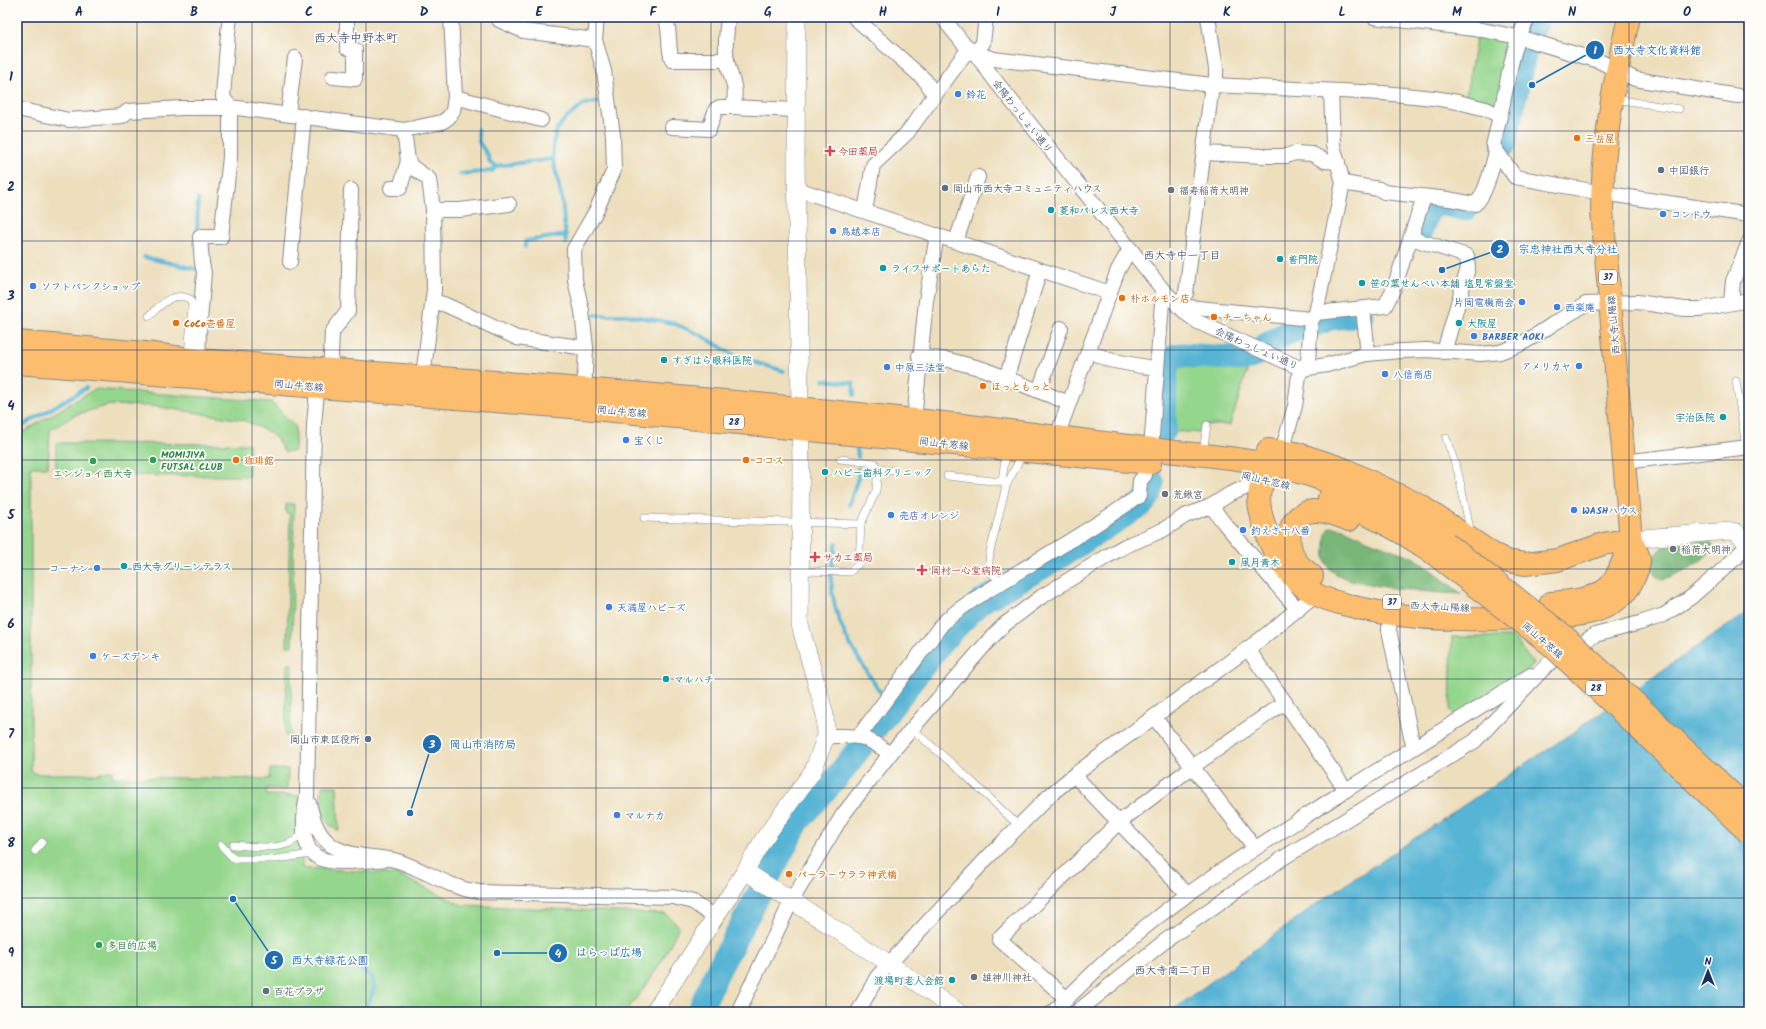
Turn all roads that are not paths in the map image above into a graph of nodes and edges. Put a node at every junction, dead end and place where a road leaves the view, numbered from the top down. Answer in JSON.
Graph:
{"nodes":[{"id":1,"x":230,"y":17,"type":"edge"},
{"id":2,"x":347,"y":17,"type":"edge"},
{"id":3,"x":451,"y":17,"type":"edge"},
{"id":4,"x":500,"y":17,"type":"edge"},
{"id":5,"x":597,"y":17,"type":"edge"},
{"id":6,"x":665,"y":17,"type":"edge"},
{"id":7,"x":728,"y":17,"type":"edge"},
{"id":8,"x":797,"y":17,"type":"edge"},
{"id":9,"x":854,"y":17,"type":"edge"},
{"id":10,"x":942,"y":17,"type":"edge"},
{"id":11,"x":986,"y":17,"type":"edge"},
{"id":12,"x":1208,"y":17,"type":"edge"},
{"id":13,"x":1374,"y":17,"type":"edge"},
{"id":14,"x":1529,"y":17,"type":"edge"},
{"id":15,"x":1629,"y":17,"type":"edge"},
{"id":16,"x":1518,"y":37,"type":"junction"},
{"id":17,"x":595,"y":40,"type":"junction"},
{"id":18,"x":975,"y":53,"type":"junction"},
{"id":19,"x":295,"y":58,"type":"dead end"},
{"id":20,"x":727,"y":60,"type":"junction"},
{"id":21,"x":1616,"y":70,"type":"junction"},
{"id":22,"x":333,"y":77,"type":"dead end"},
{"id":23,"x":1212,"y":85,"type":"junction"},
{"id":24,"x":1331,"y":91,"type":"junction"},
{"id":25,"x":935,"y":96,"type":"junction"},
{"id":26,"x":1738,"y":96,"type":"dead end"},
{"id":27,"x":455,"y":97,"type":"junction"},
{"id":28,"x":1612,"y":99,"type":"junction"},
{"id":29,"x":230,"y":107,"type":"junction"},
{"id":30,"x":733,"y":107,"type":"junction"},
{"id":31,"x":17,"y":109,"type":"edge"},
{"id":32,"x":1679,"y":109,"type":"dead end"},
{"id":33,"x":796,"y":110,"type":"junction"},
{"id":34,"x":288,"y":114,"type":"junction"},
{"id":35,"x":304,"y":116,"type":"junction"},
{"id":36,"x":1500,"y":116,"type":"junction"},
{"id":37,"x":541,"y":120,"type":"dead end"},
{"id":38,"x":672,"y":126,"type":"dead end"},
{"id":39,"x":404,"y":130,"type":"junction"},
{"id":40,"x":1496,"y":152,"type":"junction"},
{"id":41,"x":1204,"y":153,"type":"junction"},
{"id":42,"x":408,"y":162,"type":"junction"},
{"id":43,"x":1338,"y":162,"type":"junction"},
{"id":44,"x":978,"y":177,"type":"dead end"},
{"id":45,"x":1343,"y":184,"type":"junction"},
{"id":46,"x":400,"y":188,"type":"dead end"},
{"id":47,"x":797,"y":189,"type":"junction"},
{"id":48,"x":351,"y":190,"type":"dead end"},
{"id":49,"x":1602,"y":193,"type":"junction"},
{"id":50,"x":1424,"y":197,"type":"junction"},
{"id":51,"x":509,"y":204,"type":"dead end"},
{"id":52,"x":432,"y":210,"type":"junction"},
{"id":53,"x":865,"y":211,"type":"junction"},
{"id":54,"x":1749,"y":215,"type":"edge"},
{"id":55,"x":937,"y":235,"type":"junction"},
{"id":56,"x":1411,"y":238,"type":"junction"},
{"id":57,"x":956,"y":241,"type":"junction"},
{"id":58,"x":1749,"y":242,"type":"edge"},
{"id":59,"x":1130,"y":249,"type":"junction"},
{"id":60,"x":290,"y":262,"type":"dead end"},
{"id":61,"x":1040,"y":270,"type":"junction"},
{"id":62,"x":1163,"y":290,"type":"junction"},
{"id":63,"x":1110,"y":292,"type":"junction"},
{"id":64,"x":1749,"y":300,"type":"edge"},
{"id":65,"x":433,"y":301,"type":"junction"},
{"id":66,"x":1611,"y":303,"type":"junction"},
{"id":67,"x":1731,"y":303,"type":"junction"},
{"id":68,"x":1178,"y":306,"type":"junction"},
{"id":69,"x":1363,"y":308,"type":"junction"},
{"id":70,"x":149,"y":316,"type":"dead end"},
{"id":71,"x":1314,"y":316,"type":"junction"},
{"id":72,"x":1061,"y":328,"type":"dead end"},
{"id":73,"x":17,"y":342,"type":"edge"},
{"id":74,"x":586,"y":348,"type":"junction"},
{"id":75,"x":1089,"y":351,"type":"junction"},
{"id":76,"x":1444,"y":352,"type":"junction"},
{"id":77,"x":1368,"y":354,"type":"junction"},
{"id":78,"x":919,"y":356,"type":"junction"},
{"id":79,"x":193,"y":360,"type":"junction"},
{"id":80,"x":17,"y":363,"type":"edge"},
{"id":81,"x":1157,"y":369,"type":"junction"},
{"id":82,"x":1302,"y":369,"type":"junction"},
{"id":83,"x":324,"y":378,"type":"junction"},
{"id":84,"x":1006,"y":379,"type":"junction"},
{"id":85,"x":1736,"y":381,"type":"dead end"},
{"id":86,"x":422,"y":386,"type":"junction"},
{"id":87,"x":1039,"y":391,"type":"junction"},
{"id":88,"x":584,"y":399,"type":"junction"},
{"id":89,"x":1070,"y":402,"type":"junction"},
{"id":90,"x":801,"y":418,"type":"junction"},
{"id":91,"x":914,"y":420,"type":"junction"},
{"id":92,"x":1062,"y":437,"type":"junction"},
{"id":93,"x":1446,"y":438,"type":"dead end"},
{"id":94,"x":1016,"y":446,"type":"junction"},
{"id":95,"x":1748,"y":447,"type":"edge"},
{"id":96,"x":1150,"y":451,"type":"junction"},
{"id":97,"x":840,"y":459,"type":"dead end"},
{"id":98,"x":1624,"y":462,"type":"junction"},
{"id":99,"x":1274,"y":465,"type":"junction"},
{"id":100,"x":878,"y":469,"type":"junction"},
{"id":101,"x":894,"y":471,"type":"dead end"},
{"id":102,"x":947,"y":476,"type":"dead end"},
{"id":103,"x":1004,"y":484,"type":"junction"},
{"id":104,"x":1211,"y":506,"type":"junction"},
{"id":105,"x":644,"y":518,"type":"dead end"},
{"id":106,"x":800,"y":522,"type":"junction"},
{"id":107,"x":861,"y":524,"type":"junction"},
{"id":108,"x":1411,"y":538,"type":"junction"},
{"id":109,"x":1631,"y":539,"type":"junction"},
{"id":110,"x":1472,"y":540,"type":"junction"},
{"id":111,"x":1749,"y":544,"type":"edge"},
{"id":112,"x":1440,"y":548,"type":"junction"},
{"id":113,"x":799,"y":571,"type":"junction"},
{"id":114,"x":1000,"y":584,"type":"junction"},
{"id":115,"x":1316,"y":594,"type":"junction"},
{"id":116,"x":1298,"y":610,"type":"junction"},
{"id":117,"x":1390,"y":615,"type":"junction"},
{"id":118,"x":1247,"y":648,"type":"junction"},
{"id":119,"x":1548,"y":665,"type":"junction"},
{"id":120,"x":1285,"y":702,"type":"junction"},
{"id":121,"x":1154,"y":717,"type":"junction"},
{"id":122,"x":912,"y":730,"type":"junction"},
{"id":123,"x":826,"y":736,"type":"junction"},
{"id":124,"x":864,"y":738,"type":"junction"},
{"id":125,"x":1414,"y":747,"type":"junction"},
{"id":126,"x":890,"y":754,"type":"junction"},
{"id":127,"x":1192,"y":767,"type":"junction"},
{"id":128,"x":1074,"y":775,"type":"junction"},
{"id":129,"x":1346,"y":790,"type":"junction"},
{"id":130,"x":1749,"y":810,"type":"edge"},
{"id":131,"x":1118,"y":824,"type":"junction"},
{"id":132,"x":308,"y":825,"type":"junction"},
{"id":133,"x":1019,"y":826,"type":"junction"},
{"id":134,"x":1749,"y":833,"type":"edge"},
{"id":135,"x":42,"y":842,"type":"dead end"},
{"id":136,"x":221,"y":845,"type":"dead end"},
{"id":137,"x":233,"y":846,"type":"dead end"},
{"id":138,"x":1256,"y":848,"type":"junction"},
{"id":139,"x":36,"y":851,"type":"dead end"},
{"id":140,"x":305,"y":852,"type":"junction"},
{"id":141,"x":387,"y":859,"type":"junction"},
{"id":142,"x":749,"y":874,"type":"junction"},
{"id":143,"x":1188,"y":895,"type":"junction"},
{"id":144,"x":792,"y":902,"type":"junction"},
{"id":145,"x":715,"y":918,"type":"junction"},
{"id":146,"x":890,"y":964,"type":"junction"},
{"id":147,"x":1067,"y":998,"type":"junction"},
{"id":148,"x":948,"y":1009,"type":"edge"},
{"id":149,"x":654,"y":1012,"type":"edge"},
{"id":150,"x":738,"y":1012,"type":"edge"},
{"id":151,"x":858,"y":1012,"type":"edge"},
{"id":152,"x":1053,"y":1012,"type":"edge"},
{"id":153,"x":1077,"y":1012,"type":"edge"}],
"edges":[{"from":1,"to":29,"type":"street"},
{"from":2,"to":22,"type":"street"},
{"from":3,"to":27,"type":"street"},
{"from":4,"to":17,"type":"street"},
{"from":5,"to":17,"type":"street"},
{"from":6,"to":20,"type":"street"},
{"from":7,"to":20,"type":"street"},
{"from":8,"to":33,"type":"street"},
{"from":9,"to":25,"type":"street"},
{"from":10,"to":18,"type":"street","name":"会陽わっしょい通り"},
{"from":11,"to":18,"type":"street"},
{"from":12,"to":23,"type":"street"},
{"from":13,"to":16,"type":"street"},
{"from":14,"to":16,"type":"street"},
{"from":15,"to":21,"type":"main road","name":"西大寺山陽線","number":"37"},
{"from":16,"to":21,"type":"street"},
{"from":16,"to":36,"type":"street"},
{"from":17,"to":74,"type":"street"},
{"from":18,"to":23,"type":"street"},
{"from":18,"to":25,"type":"street"},
{"from":18,"to":59,"type":"street","name":"会陽わっしょい通り"},
{"from":19,"to":34,"type":"street"},
{"from":20,"to":30,"type":"street"},
{"from":21,"to":26,"type":"street"},
{"from":21,"to":28,"type":"main road","name":"西大寺山陽線","number":"37"},
{"from":23,"to":24,"type":"street"},
{"from":23,"to":41,"type":"street"},
{"from":24,"to":36,"type":"street"},
{"from":24,"to":43,"type":"street"},
{"from":25,"to":53,"type":"street"},
{"from":27,"to":37,"type":"street"},
{"from":27,"to":39,"type":"street"},
{"from":28,"to":32,"type":"lane"},
{"from":28,"to":49,"type":"main road","name":"西大寺山陽線","number":"37"},
{"from":29,"to":31,"type":"street"},
{"from":29,"to":34,"type":"street"},
{"from":29,"to":79,"type":"street"},
{"from":30,"to":33,"type":"street"},
{"from":30,"to":38,"type":"street"},
{"from":33,"to":47,"type":"street"},
{"from":34,"to":35,"type":"street"},
{"from":35,"to":39,"type":"street"},
{"from":35,"to":60,"type":"street"},
{"from":36,"to":40,"type":"street"},
{"from":39,"to":42,"type":"street"},
{"from":40,"to":49,"type":"street"},
{"from":40,"to":50,"type":"street"},
{"from":41,"to":43,"type":"street"},
{"from":41,"to":68,"type":"street"},
{"from":42,"to":46,"type":"street"},
{"from":42,"to":52,"type":"street"},
{"from":43,"to":45,"type":"street"},
{"from":44,"to":57,"type":"street"},
{"from":45,"to":50,"type":"street"},
{"from":45,"to":71,"type":"street"},
{"from":47,"to":53,"type":"street"},
{"from":47,"to":90,"type":"street"},
{"from":48,"to":83,"type":"street"},
{"from":49,"to":54,"type":"street"},
{"from":49,"to":66,"type":"main road","name":"西大寺山陽線","number":"37"},
{"from":50,"to":56,"type":"street"},
{"from":51,"to":52,"type":"street"},
{"from":52,"to":65,"type":"street"},
{"from":53,"to":55,"type":"street"},
{"from":55,"to":57,"type":"street"},
{"from":55,"to":78,"type":"street"},
{"from":56,"to":69,"type":"street"},
{"from":56,"to":76,"type":"street"},
{"from":57,"to":61,"type":"street"},
{"from":58,"to":67,"type":"street"},
{"from":59,"to":62,"type":"street","name":"会陽わっしょい通り"},
{"from":59,"to":63,"type":"street"},
{"from":61,"to":63,"type":"street"},
{"from":61,"to":84,"type":"street"},
{"from":62,"to":68,"type":"street","name":"会陽わっしょい通り"},
{"from":62,"to":81,"type":"street"},
{"from":63,"to":75,"type":"street"},
{"from":64,"to":67,"type":"street","name":"会陽わっしょい通り"},
{"from":65,"to":74,"type":"street"},
{"from":65,"to":86,"type":"street"},
{"from":66,"to":67,"type":"street","name":"会陽わっしょい通り"},
{"from":66,"to":76,"type":"street","name":"会陽わっしょい通り"},
{"from":66,"to":98,"type":"main road","name":"西大寺山陽線","number":"37"},
{"from":68,"to":71,"type":"street"},
{"from":68,"to":82,"type":"street","name":"会陽わっしょい通り"},
{"from":69,"to":71,"type":"street"},
{"from":69,"to":77,"type":"street"},
{"from":70,"to":79,"type":"lane"},
{"from":71,"to":82,"type":"street"},
{"from":72,"to":87,"type":"street"},
{"from":73,"to":79,"type":"main road","name":"岡山牛窓線","number":"28"},
{"from":74,"to":88,"type":"street"},
{"from":75,"to":81,"type":"street"},
{"from":75,"to":89,"type":"street"},
{"from":76,"to":77,"type":"street","name":"会陽わっしょい通り"},
{"from":77,"to":82,"type":"street","name":"会陽わっしょい通り"},
{"from":78,"to":84,"type":"street"},
{"from":78,"to":91,"type":"street"},
{"from":79,"to":83,"type":"main road","name":"岡山牛窓線","number":"28"},
{"from":80,"to":83,"type":"main road","name":"岡山牛窓線","number":"28"},
{"from":81,"to":96,"type":"street"},
{"from":82,"to":99,"type":"street"},
{"from":83,"to":86,"type":"main road","name":"岡山牛窓線","number":"28"},
{"from":83,"to":132,"type":"street"},
{"from":84,"to":87,"type":"street"},
{"from":85,"to":95,"type":"lane"},
{"from":86,"to":88,"type":"main road","name":"岡山牛窓線","number":"28"},
{"from":87,"to":89,"type":"street"},
{"from":88,"to":90,"type":"main road","name":"岡山牛窓線","number":"28"},
{"from":89,"to":92,"type":"street"},
{"from":90,"to":91,"type":"main road","name":"岡山牛窓線","number":"28"},
{"from":90,"to":94,"type":"main road","name":"岡山牛窓線","number":"28"},
{"from":90,"to":106,"type":"street"},
{"from":91,"to":94,"type":"main road","name":"岡山牛窓線","number":"28"},
{"from":92,"to":94,"type":"main road","name":"岡山牛窓線","number":"28"},
{"from":92,"to":96,"type":"main road","name":"岡山牛窓線","number":"28"},
{"from":93,"to":110,"type":"lane"},
{"from":94,"to":96,"type":"main road","name":"岡山牛窓線","number":"28"},
{"from":94,"to":103,"type":"lane"},
{"from":94,"to":103,"type":"lane"},
{"from":95,"to":98,"type":"street"},
{"from":96,"to":99,"type":"main road","name":"岡山牛窓線","number":"28"},
{"from":96,"to":99,"type":"main road"},
{"from":96,"to":114,"type":"street"},
{"from":97,"to":100,"type":"lane"},
{"from":98,"to":109,"type":"main road","name":"西大寺山陽線","number":"37"},
{"from":99,"to":104,"type":"street"},
{"from":99,"to":108,"type":"main road","name":"岡山牛窓線","number":"28"},
{"from":99,"to":110,"type":"main road"},
{"from":99,"to":112,"type":"main road","name":"岡山牛窓線","number":"28"},
{"from":99,"to":115,"type":"main road","name":"西大寺山陽線","number":"37"},
{"from":100,"to":101,"type":"lane"},
{"from":100,"to":107,"type":"lane"},
{"from":102,"to":103,"type":"lane"},
{"from":103,"to":114,"type":"lane"},
{"from":104,"to":116,"type":"street"},
{"from":104,"to":122,"type":"street"},
{"from":105,"to":106,"type":"lane"},
{"from":106,"to":107,"type":"lane"},
{"from":106,"to":113,"type":"street"},
{"from":107,"to":113,"type":"lane"},
{"from":108,"to":109,"type":"main road","name":"西大寺山陽線","number":"37"},
{"from":108,"to":112,"type":"main road","name":"岡山牛窓線","number":"28"},
{"from":109,"to":110,"type":"main road"},
{"from":109,"to":111,"type":"street"},
{"from":109,"to":117,"type":"main road","name":"西大寺山陽線","number":"37"},
{"from":111,"to":119,"type":"street"},
{"from":112,"to":130,"type":"main road","name":"岡山牛窓線","number":"28","bridge":true},
{"from":112,"to":134,"type":"main road","name":"岡山牛窓線","number":"28","bridge":true},
{"from":113,"to":123,"type":"street"},
{"from":114,"to":124,"type":"street"},
{"from":115,"to":116,"type":"street"},
{"from":115,"to":117,"type":"main road","name":"西大寺山陽線","number":"37"},
{"from":116,"to":118,"type":"street"},
{"from":117,"to":125,"type":"street"},
{"from":118,"to":120,"type":"street"},
{"from":118,"to":121,"type":"street"},
{"from":119,"to":125,"type":"street"},
{"from":119,"to":153,"type":"street"},
{"from":120,"to":127,"type":"street"},
{"from":120,"to":129,"type":"street"},
{"from":121,"to":127,"type":"street"},
{"from":121,"to":128,"type":"street"},
{"from":122,"to":126,"type":"street"},
{"from":122,"to":133,"type":"lane"},
{"from":123,"to":124,"type":"street"},
{"from":123,"to":142,"type":"street"},
{"from":124,"to":126,"type":"street"},
{"from":125,"to":129,"type":"street"},
{"from":126,"to":144,"type":"street"},
{"from":127,"to":131,"type":"street"},
{"from":127,"to":138,"type":"street"},
{"from":128,"to":131,"type":"street"},
{"from":128,"to":133,"type":"street"},
{"from":129,"to":138,"type":"street"},
{"from":131,"to":143,"type":"street"},
{"from":131,"to":147,"type":"street"},
{"from":132,"to":137,"type":"lane"},
{"from":132,"to":140,"type":"street"},
{"from":132,"to":141,"type":"street"},
{"from":133,"to":146,"type":"street"},
{"from":135,"to":139,"type":"lane"},
{"from":136,"to":140,"type":"lane"},
{"from":138,"to":143,"type":"street"},
{"from":140,"to":141,"type":"street"},
{"from":141,"to":145,"type":"street"},
{"from":142,"to":144,"type":"street"},
{"from":142,"to":145,"type":"street"},
{"from":143,"to":147,"type":"street"},
{"from":144,"to":146,"type":"street"},
{"from":144,"to":150,"type":"street"},
{"from":145,"to":149,"type":"street"},
{"from":146,"to":148,"type":"street"},
{"from":146,"to":151,"type":"street"},
{"from":147,"to":152,"type":"street"}]}
